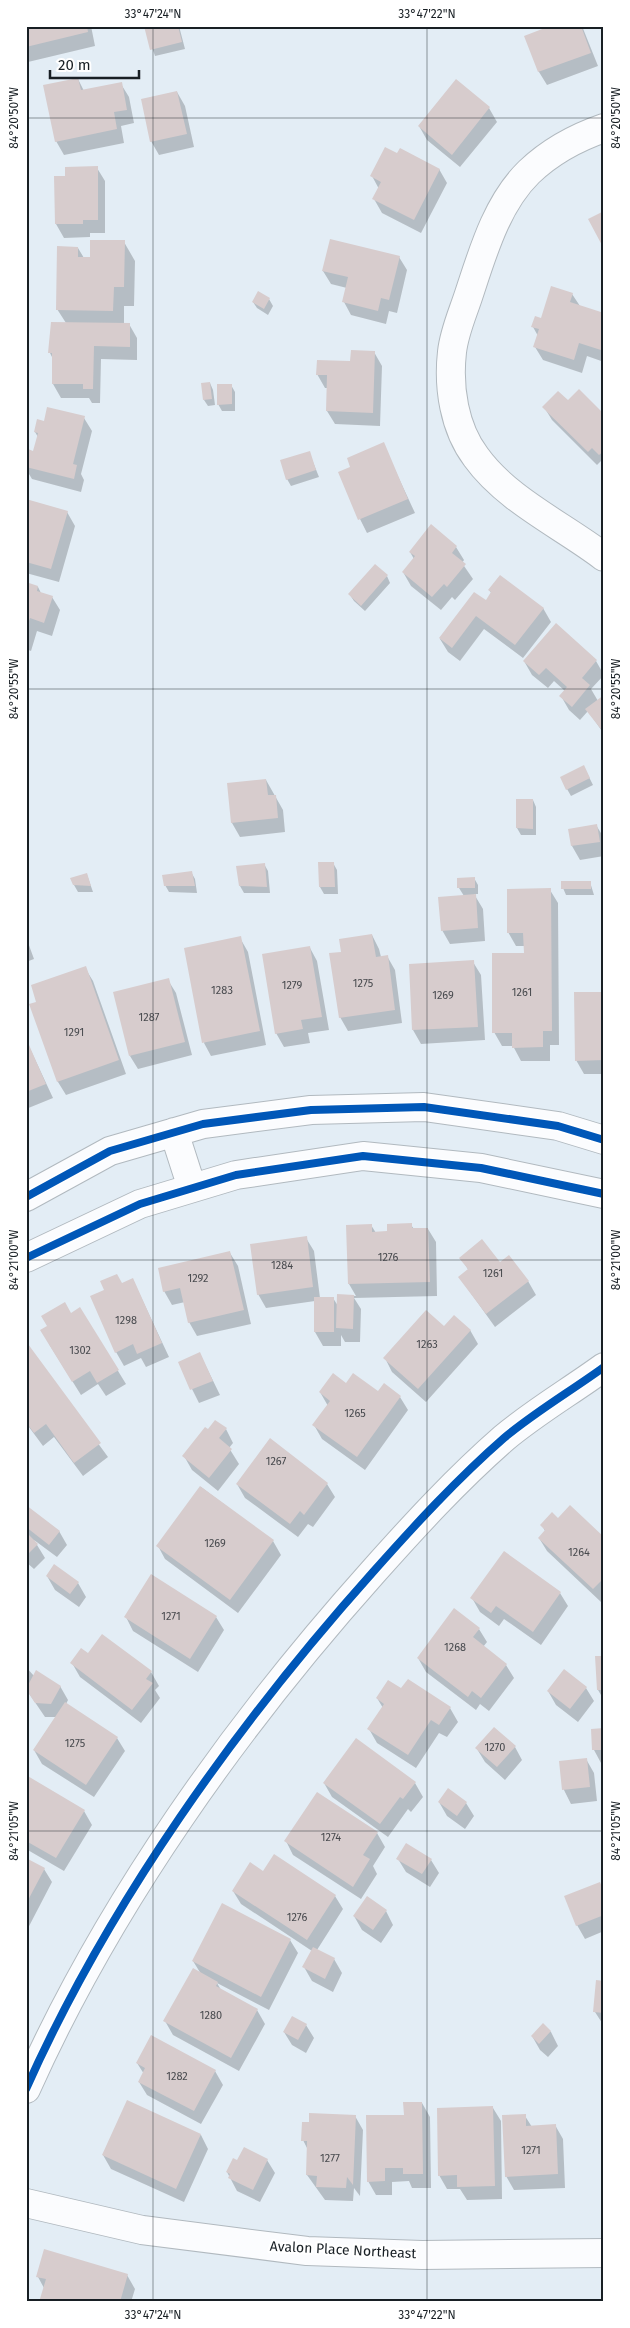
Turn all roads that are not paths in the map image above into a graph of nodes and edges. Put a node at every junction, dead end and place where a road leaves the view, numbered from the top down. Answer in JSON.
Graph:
{"nodes":[{"id":1,"x":604,"y":128,"type":"edge"},
{"id":2,"x":604,"y":557,"type":"edge"},
{"id":3,"x":174,"y":1132,"type":"junction"},
{"id":4,"x":604,"y":1140,"type":"edge"},
{"id":5,"x":192,"y":1188,"type":"junction"},
{"id":6,"x":604,"y":1194,"type":"edge"},
{"id":7,"x":26,"y":1197,"type":"edge"},
{"id":8,"x":26,"y":1258,"type":"edge"},
{"id":9,"x":604,"y":1367,"type":"edge"},
{"id":10,"x":26,"y":2089,"type":"edge"},
{"id":11,"x":26,"y":2203,"type":"edge"},
{"id":12,"x":604,"y":2253,"type":"edge"}],
"edges":[{"from":1,"to":2,"type":"street"},
{"from":3,"to":4,"type":"street"},
{"from":3,"to":5,"type":"street"},
{"from":3,"to":7,"type":"street"},
{"from":5,"to":6,"type":"street"},
{"from":5,"to":8,"type":"street"},
{"from":9,"to":10,"type":"street"},
{"from":11,"to":12,"type":"street","name":"Avalon Place Northeast"}]}
